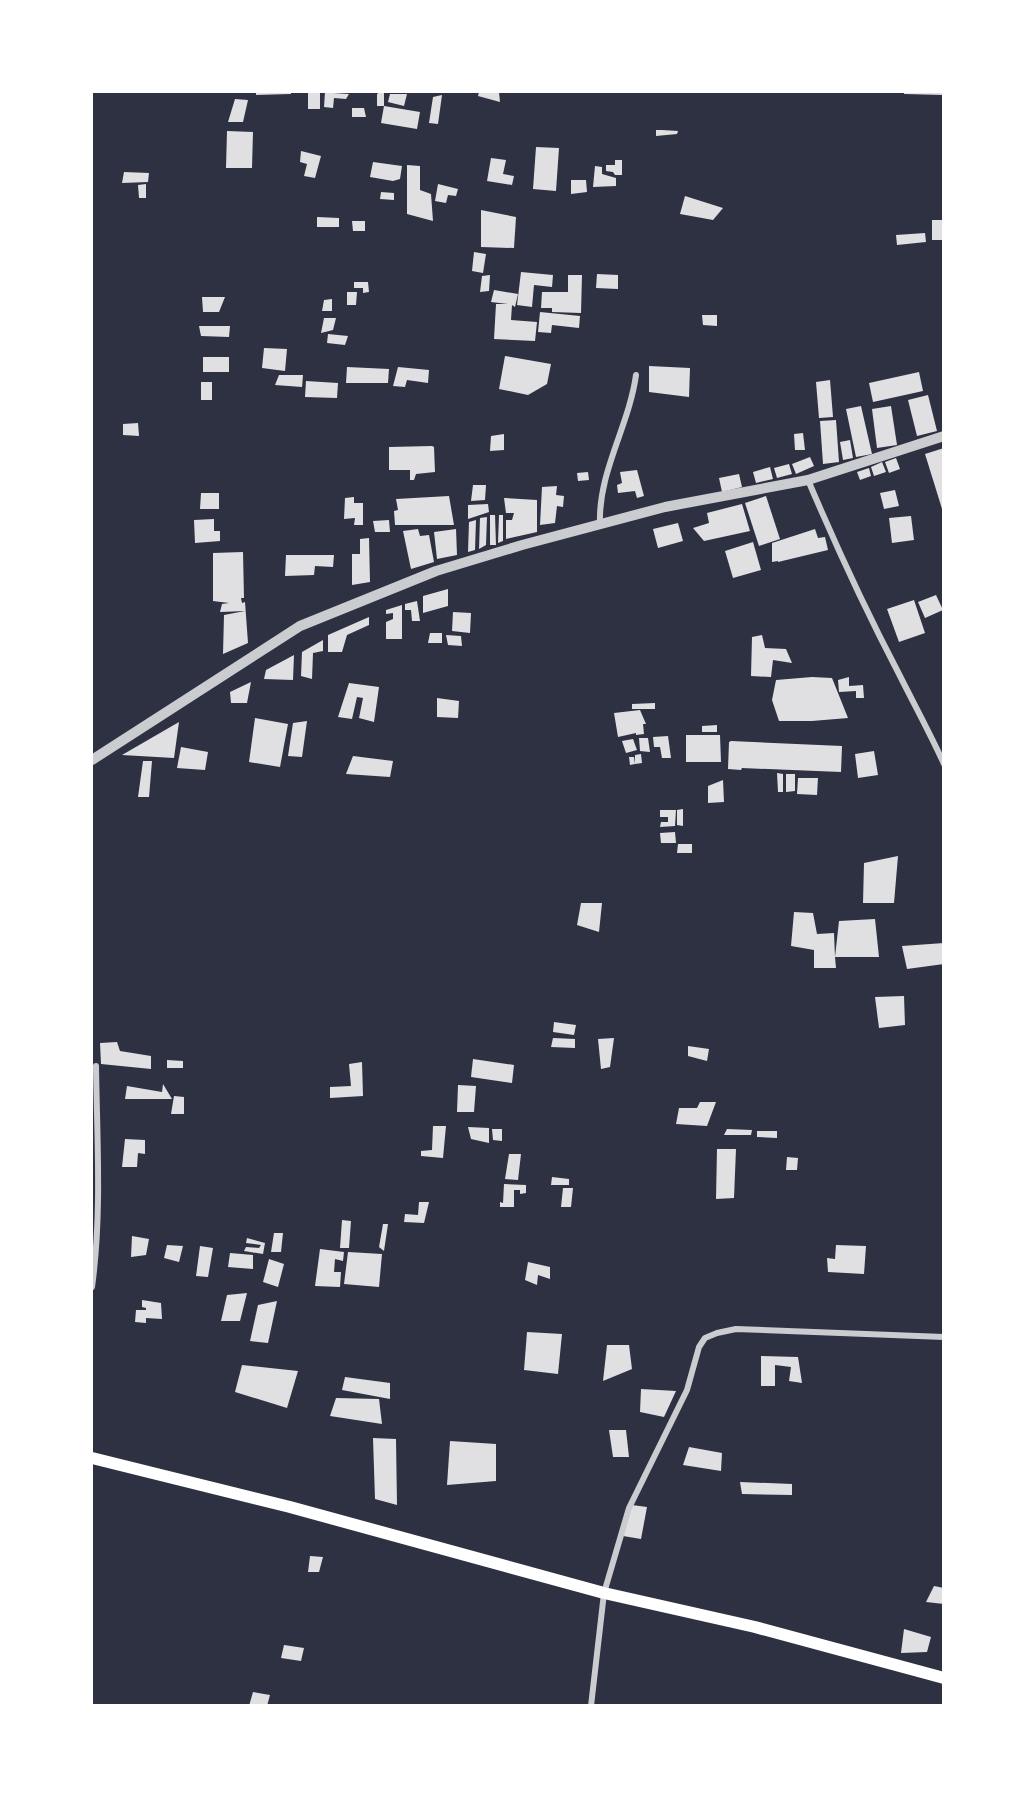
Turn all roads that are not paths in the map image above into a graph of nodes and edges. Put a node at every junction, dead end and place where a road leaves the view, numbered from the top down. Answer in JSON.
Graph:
{"nodes":[{"id":1,"x":636,"y":375,"type":"dead end"},
{"id":2,"x":944,"y":436,"type":"edge"},
{"id":3,"x":808,"y":480,"type":"junction"},
{"id":4,"x":600,"y":524,"type":"junction"},
{"id":5,"x":92,"y":760,"type":"edge"},
{"id":6,"x":944,"y":764,"type":"edge"},
{"id":7,"x":96,"y":1066,"type":"dead end"},
{"id":8,"x":92,"y":1287,"type":"edge"},
{"id":9,"x":944,"y":1337,"type":"edge"},
{"id":10,"x":92,"y":1458,"type":"edge"},
{"id":11,"x":604,"y":1593,"type":"junction"},
{"id":12,"x":944,"y":1678,"type":"edge"},
{"id":13,"x":591,"y":1706,"type":"edge"}],
"edges":[{"from":1,"to":4,"type":"street"},
{"from":2,"to":3,"type":"street"},
{"from":3,"to":4,"type":"street"},
{"from":3,"to":6,"type":"street"},
{"from":4,"to":5,"type":"street"},
{"from":7,"to":8,"type":"street"},
{"from":9,"to":11,"type":"street"},
{"from":10,"to":11,"type":"main road"},
{"from":11,"to":12,"type":"main road"},
{"from":11,"to":13,"type":"street"}]}
